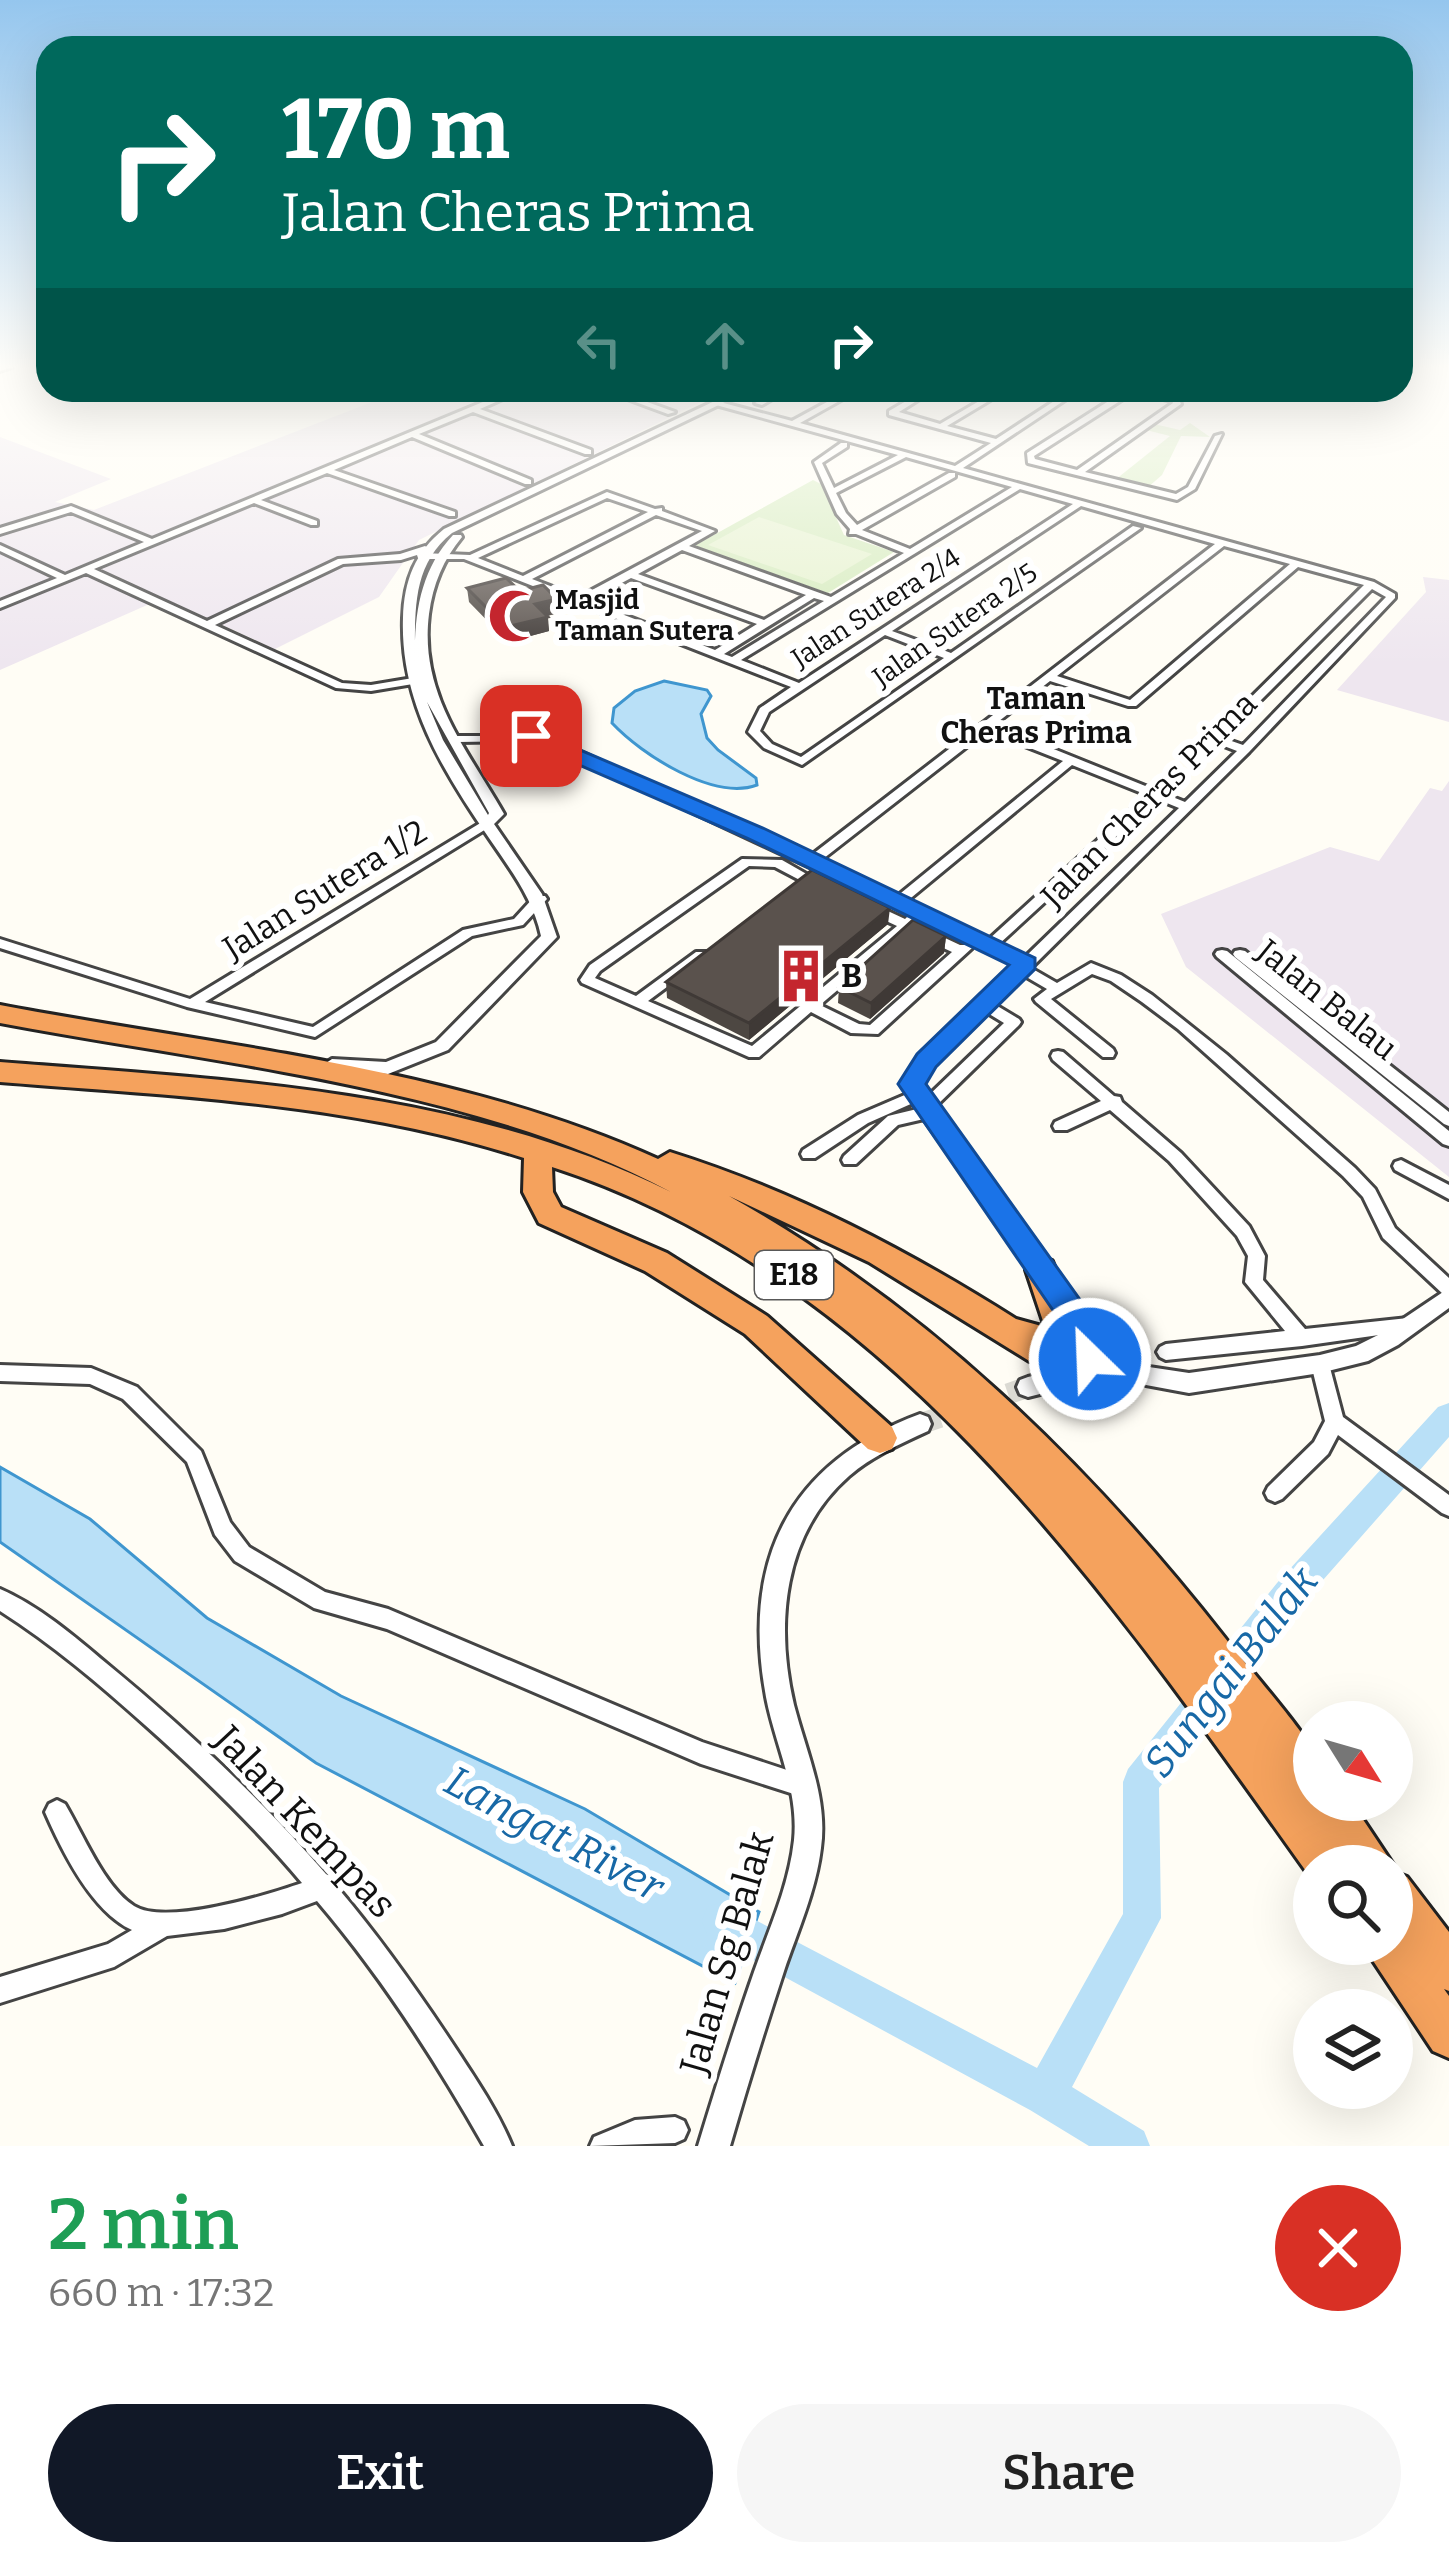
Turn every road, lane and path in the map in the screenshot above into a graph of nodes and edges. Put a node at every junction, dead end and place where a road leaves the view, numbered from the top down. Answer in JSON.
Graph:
{"nodes":[{"id":1,"x":334,"y":467,"type":"edge"},
{"id":2,"x":492,"y":467,"type":"edge"},
{"id":3,"x":586,"y":467,"type":"edge"},
{"id":4,"x":820,"y":467,"type":"edge"},
{"id":5,"x":880,"y":467,"type":"edge"},
{"id":6,"x":942,"y":467,"type":"edge"},
{"id":7,"x":961,"y":467,"type":"edge"},
{"id":8,"x":1055,"y":467,"type":"edge"},
{"id":9,"x":1086,"y":467,"type":"edge"},
{"id":10,"x":1199,"y":467,"type":"edge"},
{"id":11,"x":327,"y":470,"type":"junction"},
{"id":12,"x":955,"y":472,"type":"junction"},
{"id":13,"x":1078,"y":473,"type":"junction"},
{"id":14,"x":528,"y":482,"type":"dead end"},
{"id":15,"x":1021,"y":485,"type":"junction"},
{"id":16,"x":832,"y":492,"type":"junction"},
{"id":17,"x":1161,"y":495,"type":"junction"},
{"id":18,"x":1182,"y":495,"type":"junction"},
{"id":19,"x":254,"y":500,"type":"junction"},
{"id":20,"x":1082,"y":502,"type":"junction"},
{"id":21,"x":659,"y":510,"type":"junction"},
{"id":22,"x":452,"y":514,"type":"dead end"},
{"id":23,"x":1150,"y":521,"type":"junction"},
{"id":24,"x":1135,"y":522,"type":"junction"},
{"id":25,"x":314,"y":523,"type":"dead end"},
{"id":26,"x":0,"y":531,"type":"edge"},
{"id":27,"x":852,"y":532,"type":"junction"},
{"id":28,"x":151,"y":542,"type":"junction"},
{"id":29,"x":1222,"y":542,"type":"junction"},
{"id":30,"x":681,"y":547,"type":"junction"},
{"id":31,"x":0,"y":548,"type":"edge"},
{"id":32,"x":911,"y":552,"type":"junction"},
{"id":33,"x":425,"y":556,"type":"junction"},
{"id":34,"x":401,"y":557,"type":"junction"},
{"id":35,"x":470,"y":558,"type":"junction"},
{"id":36,"x":1297,"y":563,"type":"junction"},
{"id":37,"x":86,"y":569,"type":"junction"},
{"id":38,"x":630,"y":574,"type":"junction"},
{"id":39,"x":64,"y":578,"type":"junction"},
{"id":40,"x":524,"y":579,"type":"junction"},
{"id":41,"x":1371,"y":584,"type":"junction"},
{"id":42,"x":814,"y":594,"type":"junction"},
{"id":43,"x":580,"y":601,"type":"junction"},
{"id":44,"x":832,"y":601,"type":"junction"},
{"id":45,"x":0,"y":605,"type":"edge"},
{"id":46,"x":208,"y":624,"type":"junction"},
{"id":47,"x":766,"y":624,"type":"junction"},
{"id":48,"x":884,"y":632,"type":"junction"},
{"id":49,"x":716,"y":654,"type":"junction"},
{"id":50,"x":952,"y":657,"type":"junction"},
{"id":51,"x":734,"y":661,"type":"junction"},
{"id":52,"x":425,"y":679,"type":"junction"},
{"id":53,"x":1052,"y":679,"type":"junction"},
{"id":54,"x":410,"y":683,"type":"junction"},
{"id":55,"x":800,"y":686,"type":"junction"},
{"id":56,"x":988,"y":727,"type":"junction"},
{"id":57,"x":461,"y":747,"type":"junction"},
{"id":58,"x":1245,"y":750,"type":"junction"},
{"id":59,"x":1071,"y":760,"type":"junction"},
{"id":60,"x":802,"y":761,"type":"joint"},
{"id":61,"x":1155,"y":794,"type":"junction"},
{"id":62,"x":1187,"y":807,"type":"junction"},
{"id":63,"x":487,"y":823,"type":"junction"},
{"id":64,"x":818,"y":863,"type":"junction"},
{"id":65,"x":807,"y":878,"type":"junction"},
{"id":66,"x":788,"y":892,"type":"edge"},
{"id":67,"x":540,"y":899,"type":"junction"},
{"id":68,"x":898,"y":902,"type":"junction"},
{"id":69,"x":920,"y":913,"type":"junction"},
{"id":70,"x":518,"y":922,"type":"junction"},
{"id":71,"x":906,"y":925,"type":"junction"},
{"id":72,"x":549,"y":937,"type":"junction"},
{"id":73,"x":981,"y":942,"type":"junction"},
{"id":74,"x":0,"y":943,"type":"edge"},
{"id":75,"x":712,"y":948,"type":"edge"},
{"id":76,"x":962,"y":951,"type":"junction"},
{"id":77,"x":1026,"y":968,"type":"junction"},
{"id":78,"x":1054,"y":987,"type":"junction"},
{"id":79,"x":192,"y":1004,"type":"junction"},
{"id":80,"x":636,"y":1004,"type":"junction"},
{"id":81,"x":813,"y":1007,"type":"junction"},
{"id":82,"x":996,"y":1011,"type":"junction"},
{"id":83,"x":0,"y":1014,"type":"edge"},
{"id":84,"x":1108,"y":1053,"type":"dead end"},
{"id":85,"x":1058,"y":1055,"type":"dead end"},
{"id":86,"x":214,"y":1056,"type":"junction"},
{"id":87,"x":0,"y":1072,"type":"edge"},
{"id":88,"x":1115,"y":1100,"type":"junction"},
{"id":89,"x":925,"y":1105,"type":"junction"},
{"id":90,"x":1449,"y":1120,"type":"edge"},
{"id":91,"x":1061,"y":1126,"type":"dead end"},
{"id":92,"x":1449,"y":1139,"type":"edge"},
{"id":93,"x":608,"y":1148,"type":"junction"},
{"id":94,"x":538,"y":1151,"type":"junction"},
{"id":95,"x":808,"y":1154,"type":"dead end"},
{"id":96,"x":850,"y":1160,"type":"dead end"},
{"id":97,"x":1401,"y":1166,"type":"dead end"},
{"id":98,"x":1449,"y":1192,"type":"edge"},
{"id":99,"x":1041,"y":1270,"type":"junction"},
{"id":100,"x":1449,"y":1293,"type":"edge"},
{"id":101,"x":991,"y":1318,"type":"junction"},
{"id":102,"x":1412,"y":1325,"type":"junction"},
{"id":103,"x":1302,"y":1338,"type":"junction"},
{"id":104,"x":1090,"y":1339,"type":"junction"},
{"id":105,"x":1166,"y":1352,"type":"dead end"},
{"id":106,"x":1120,"y":1364,"type":"junction"},
{"id":107,"x":1320,"y":1364,"type":"junction"},
{"id":108,"x":0,"y":1373,"type":"edge"},
{"id":109,"x":1073,"y":1374,"type":"junction"},
{"id":110,"x":1028,"y":1387,"type":"tunnel mouth"},
{"id":111,"x":1335,"y":1422,"type":"junction"},
{"id":112,"x":920,"y":1424,"type":"tunnel mouth"},
{"id":113,"x":880,"y":1438,"type":"junction"},
{"id":114,"x":1275,"y":1493,"type":"dead end"},
{"id":115,"x":1449,"y":1507,"type":"edge"},
{"id":116,"x":0,"y":1599,"type":"edge"},
{"id":117,"x":1154,"y":1600,"type":"junction"},
{"id":118,"x":1293,"y":1780,"type":"edge"},
{"id":119,"x":803,"y":1786,"type":"junction"},
{"id":120,"x":57,"y":1812,"type":"dead end"},
{"id":121,"x":1329,"y":1821,"type":"edge"},
{"id":122,"x":1352,"y":1845,"type":"edge"},
{"id":123,"x":325,"y":1886,"type":"junction"},
{"id":124,"x":1413,"y":1920,"type":"edge"},
{"id":125,"x":162,"y":1925,"type":"junction"},
{"id":126,"x":1399,"y":1965,"type":"edge"},
{"id":127,"x":1449,"y":1969,"type":"edge"},
{"id":128,"x":0,"y":1990,"type":"edge"},
{"id":129,"x":1449,"y":2035,"type":"edge"},
{"id":130,"x":675,"y":2130,"type":"dead end"},
{"id":131,"x":500,"y":2146,"type":"edge"},
{"id":132,"x":603,"y":2146,"type":"edge"},
{"id":133,"x":715,"y":2146,"type":"edge"}],
"edges":[{"from":1,"to":11,"type":"street"},
{"from":2,"to":14,"type":"street"},
{"from":3,"to":33,"type":"street"},
{"from":4,"to":16,"type":"street"},
{"from":5,"to":16,"type":"street"},
{"from":6,"to":12,"type":"street"},
{"from":7,"to":12,"type":"street"},
{"from":8,"to":13,"type":"street"},
{"from":9,"to":13,"type":"street"},
{"from":10,"to":18,"type":"street"},
{"from":11,"to":19,"type":"street"},
{"from":11,"to":22,"type":"street"},
{"from":12,"to":15,"type":"street"},
{"from":12,"to":27,"type":"street"},
{"from":13,"to":17,"type":"street"},
{"from":15,"to":20,"type":"street"},
{"from":15,"to":32,"type":"street"},
{"from":16,"to":27,"type":"street"},
{"from":17,"to":18,"type":"street"},
{"from":17,"to":24,"type":"street","name":"Jalan Sutera 2/5"},
{"from":18,"to":23,"type":"street"},
{"from":19,"to":25,"type":"street"},
{"from":19,"to":28,"type":"street"},
{"from":20,"to":24,"type":"street"},
{"from":20,"to":48,"type":"street","name":"Jalan Sutera 2/4"},
{"from":21,"to":30,"type":"street"},
{"from":21,"to":35,"type":"street"},
{"from":21,"to":40,"type":"street"},
{"from":23,"to":24,"type":"street"},
{"from":23,"to":29,"type":"street"},
{"from":24,"to":50,"type":"street","name":"Jalan Sutera 2/5"},
{"from":26,"to":28,"type":"street"},
{"from":27,"to":32,"type":"street"},
{"from":28,"to":37,"type":"street"},
{"from":29,"to":36,"type":"street"},
{"from":29,"to":53,"type":"street"},
{"from":30,"to":38,"type":"street"},
{"from":30,"to":42,"type":"street"},
{"from":31,"to":39,"type":"street"},
{"from":32,"to":44,"type":"street"},
{"from":33,"to":34,"type":"street"},
{"from":33,"to":34,"type":"street"},
{"from":33,"to":35,"type":"street"},
{"from":33,"to":52,"type":"street"},
{"from":33,"to":54,"type":"street"},
{"from":34,"to":46,"type":"street"},
{"from":35,"to":40,"type":"street"},
{"from":36,"to":41,"type":"street"},
{"from":36,"to":53,"type":"street"},
{"from":37,"to":39,"type":"street"},
{"from":37,"to":46,"type":"street"},
{"from":38,"to":43,"type":"street"},
{"from":38,"to":47,"type":"street"},
{"from":39,"to":45,"type":"street"},
{"from":40,"to":43,"type":"street"},
{"from":41,"to":58,"type":"street","name":"Jalan Cheras Prima"},
{"from":41,"to":58,"type":"street"},
{"from":42,"to":44,"type":"street"},
{"from":42,"to":47,"type":"street"},
{"from":43,"to":49,"type":"street"},
{"from":44,"to":51,"type":"street"},
{"from":46,"to":54,"type":"street"},
{"from":47,"to":49,"type":"street"},
{"from":48,"to":50,"type":"street"},
{"from":48,"to":55,"type":"street","name":"Jalan Sutera 2/4"},
{"from":49,"to":51,"type":"street"},
{"from":50,"to":60,"type":"street","name":"Jalan Sutera 2/5"},
{"from":51,"to":55,"type":"street"},
{"from":52,"to":54,"type":"street"},
{"from":52,"to":57,"type":"street"},
{"from":53,"to":56,"type":"street"},
{"from":54,"to":63,"type":"street"},
{"from":55,"to":60,"type":"street","name":"Jalan Sutera 2/4"},
{"from":56,"to":59,"type":"street"},
{"from":56,"to":64,"type":"street"},
{"from":57,"to":63,"type":"street"},
{"from":57,"to":64,"type":"street"},
{"from":58,"to":62,"type":"street","name":"Jalan Cheras Prima"},
{"from":59,"to":61,"type":"street"},
{"from":59,"to":68,"type":"street"},
{"from":61,"to":62,"type":"street"},
{"from":61,"to":73,"type":"street"},
{"from":62,"to":77,"type":"street","name":"Jalan Cheras Prima"},
{"from":63,"to":67,"type":"street"},
{"from":63,"to":79,"type":"street","name":"Jalan Sutera 1/2"},
{"from":64,"to":65,"type":"street"},
{"from":64,"to":68,"type":"street"},
{"from":65,"to":66,"type":"street"},
{"from":65,"to":71,"type":"street"},
{"from":65,"to":80,"type":"street"},
{"from":67,"to":70,"type":"street"},
{"from":67,"to":72,"type":"street"},
{"from":68,"to":69,"type":"street"},
{"from":69,"to":71,"type":"street"},
{"from":69,"to":73,"type":"street"},
{"from":70,"to":72,"type":"street"},
{"from":70,"to":79,"type":"street"},
{"from":71,"to":76,"type":"street"},
{"from":71,"to":81,"type":"street"},
{"from":72,"to":86,"type":"street"},
{"from":73,"to":76,"type":"street"},
{"from":73,"to":77,"type":"street"},
{"from":74,"to":79,"type":"street"},
{"from":75,"to":80,"type":"street"},
{"from":76,"to":81,"type":"street"},
{"from":77,"to":78,"type":"street"},
{"from":77,"to":82,"type":"street","name":"Jalan Cheras Prima"},
{"from":78,"to":84,"type":"street"},
{"from":78,"to":100,"type":"street"},
{"from":80,"to":81,"type":"street"},
{"from":82,"to":89,"type":"street","name":"Jalan Cheras Prima"},
{"from":82,"to":89,"type":"street"},
{"from":83,"to":86,"type":"highway","number":"E18"},
{"from":85,"to":88,"type":"street"},
{"from":86,"to":93,"type":"highway","number":"E18"},
{"from":87,"to":94,"type":"highway","number":"E18"},
{"from":88,"to":91,"type":"street"},
{"from":88,"to":103,"type":"street"},
{"from":89,"to":95,"type":"street"},
{"from":89,"to":96,"type":"street"},
{"from":89,"to":99,"type":"street"},
{"from":90,"to":92,"type":"street","name":"Jalan Balau"},
{"from":93,"to":101,"type":"highway"},
{"from":93,"to":117,"type":"highway","number":"E18"},
{"from":94,"to":113,"type":"highway"},
{"from":94,"to":117,"type":"highway","number":"E18"},
{"from":97,"to":98,"type":"street"},
{"from":99,"to":101,"type":"highway"},
{"from":99,"to":104,"type":"street"},
{"from":100,"to":102,"type":"street"},
{"from":101,"to":109,"type":"highway"},
{"from":102,"to":103,"type":"street"},
{"from":102,"to":107,"type":"street"},
{"from":103,"to":105,"type":"street"},
{"from":104,"to":106,"type":"street"},
{"from":104,"to":109,"type":"street"},
{"from":106,"to":107,"type":"street"},
{"from":106,"to":109,"type":"street"},
{"from":107,"to":111,"type":"street"},
{"from":108,"to":119,"type":"street"},
{"from":109,"to":110,"type":"street"},
{"from":111,"to":114,"type":"street"},
{"from":111,"to":115,"type":"street"},
{"from":112,"to":113,"type":"street","name":"Jalan Sg Balak"},
{"from":113,"to":119,"type":"street","name":"Jalan Sg Balak"},
{"from":116,"to":123,"type":"street","name":"Jalan Kempas"},
{"from":117,"to":118,"type":"highway","number":"E18"},
{"from":119,"to":133,"type":"street","name":"Jalan Sg Balak"},
{"from":120,"to":125,"type":"street"},
{"from":121,"to":122,"type":"highway","number":"E18"},
{"from":123,"to":125,"type":"street"},
{"from":123,"to":131,"type":"street","name":"Jalan Kempas"},
{"from":124,"to":127,"type":"highway"},
{"from":125,"to":128,"type":"street"},
{"from":126,"to":129,"type":"highway"},
{"from":130,"to":132,"type":"street"}]}
